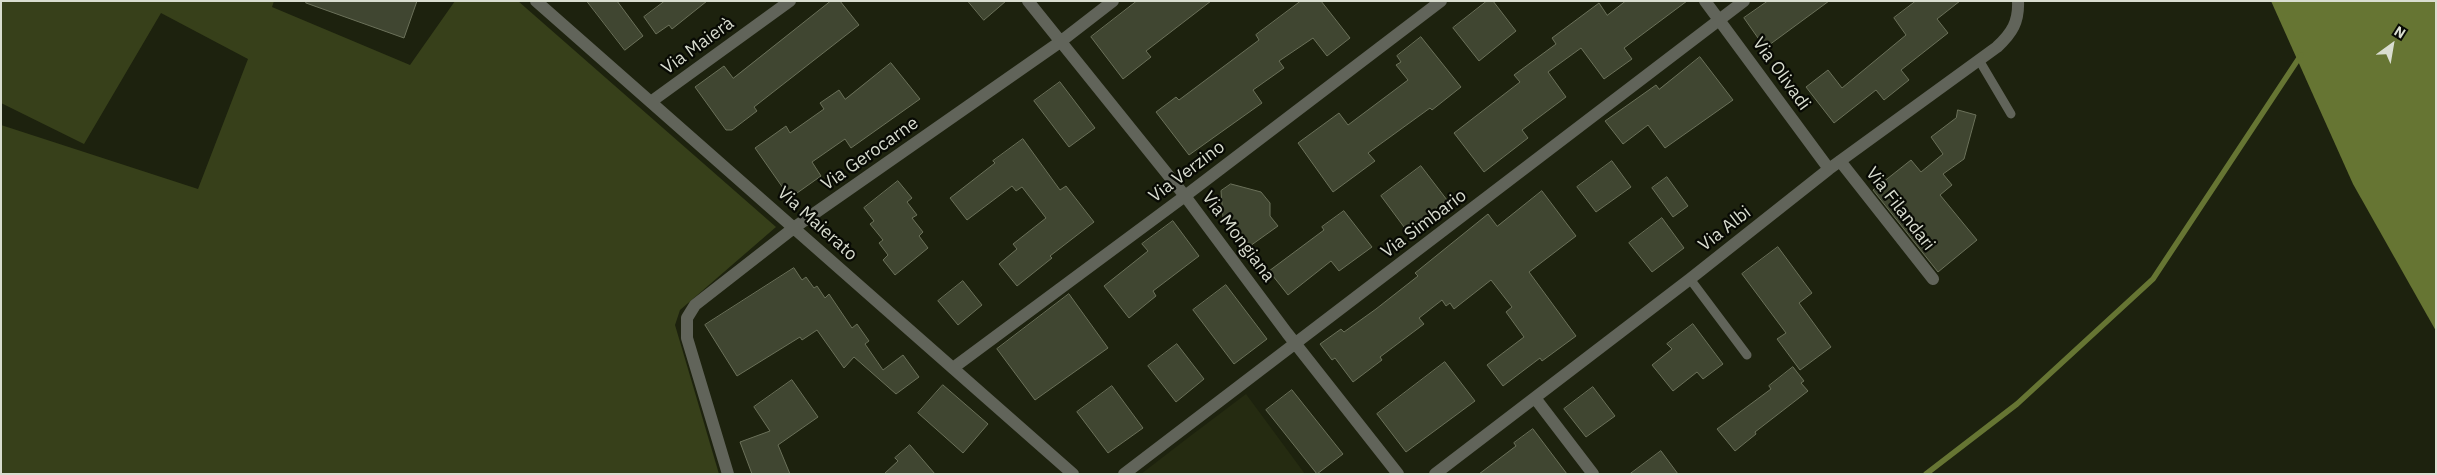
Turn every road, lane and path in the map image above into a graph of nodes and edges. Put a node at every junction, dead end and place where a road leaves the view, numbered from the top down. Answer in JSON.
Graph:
{"nodes":[{"id":1,"x":536,"y":1,"type":"edge"},
{"id":2,"x":790,"y":1,"type":"edge"},
{"id":3,"x":1028,"y":1,"type":"edge"},
{"id":4,"x":1113,"y":1,"type":"edge"},
{"id":5,"x":1441,"y":1,"type":"edge"},
{"id":6,"x":1705,"y":1,"type":"edge"},
{"id":7,"x":1744,"y":1,"type":"edge"},
{"id":8,"x":2018,"y":1,"type":"edge"},
{"id":9,"x":1720,"y":20,"type":"junction"},
{"id":10,"x":1060,"y":42,"type":"junction"},
{"id":11,"x":1979,"y":60,"type":"junction"},
{"id":12,"x":652,"y":101,"type":"junction"},
{"id":13,"x":2011,"y":114,"type":"dead end"},
{"id":14,"x":1840,"y":161,"type":"junction"},
{"id":15,"x":1829,"y":168,"type":"junction"},
{"id":16,"x":1185,"y":196,"type":"junction"},
{"id":17,"x":795,"y":228,"type":"junction"},
{"id":18,"x":1690,"y":279,"type":"junction"},
{"id":19,"x":1933,"y":280,"type":"dead end"},
{"id":20,"x":1296,"y":344,"type":"junction"},
{"id":21,"x":1747,"y":355,"type":"dead end"},
{"id":22,"x":953,"y":368,"type":"junction"},
{"id":23,"x":1535,"y":398,"type":"junction"},
{"id":24,"x":728,"y":474,"type":"edge"},
{"id":25,"x":1073,"y":474,"type":"edge"},
{"id":26,"x":1124,"y":474,"type":"edge"},
{"id":27,"x":1398,"y":474,"type":"edge"},
{"id":28,"x":1435,"y":474,"type":"edge"},
{"id":29,"x":1593,"y":474,"type":"edge"}],
"edges":[{"from":1,"to":12,"type":"street","name":"Via Maierato"},
{"from":2,"to":12,"type":"street","name":"Via Maierà"},
{"from":3,"to":10,"type":"street","name":"Via Mongiana"},
{"from":4,"to":10,"type":"street","name":"Via Gerocarne"},
{"from":5,"to":16,"type":"street","name":"Via Verzino"},
{"from":6,"to":9,"type":"street","name":"Via Olivadi"},
{"from":7,"to":9,"type":"street","name":"Via Simbario"},
{"from":8,"to":11,"type":"street","name":"Via Albi"},
{"from":9,"to":15,"type":"street","name":"Via Olivadi"},
{"from":9,"to":20,"type":"street","name":"Via Simbario"},
{"from":10,"to":16,"type":"street","name":"Via Mongiana"},
{"from":10,"to":17,"type":"street","name":"Via Gerocarne"},
{"from":11,"to":13,"type":"lane"},
{"from":11,"to":14,"type":"street","name":"Via Albi"},
{"from":12,"to":17,"type":"street","name":"Via Maierato"},
{"from":14,"to":15,"type":"street","name":"Via Albi"},
{"from":14,"to":19,"type":"street","name":"Via Filandari"},
{"from":15,"to":18,"type":"street","name":"Via Albi"},
{"from":16,"to":20,"type":"street","name":"Via Mongiana"},
{"from":16,"to":22,"type":"street","name":"Via Verzino"},
{"from":17,"to":22,"type":"street","name":"Via Maierato"},
{"from":17,"to":24,"type":"street","name":"Via Gerocarne"},
{"from":18,"to":21,"type":"lane"},
{"from":18,"to":23,"type":"street","name":"Via Albi"},
{"from":20,"to":26,"type":"street","name":"Via Simbario"},
{"from":20,"to":27,"type":"street","name":"Via Mongiana"},
{"from":22,"to":25,"type":"street","name":"Via Maierato"},
{"from":23,"to":28,"type":"street","name":"Via Albi"},
{"from":23,"to":29,"type":"street"}]}
